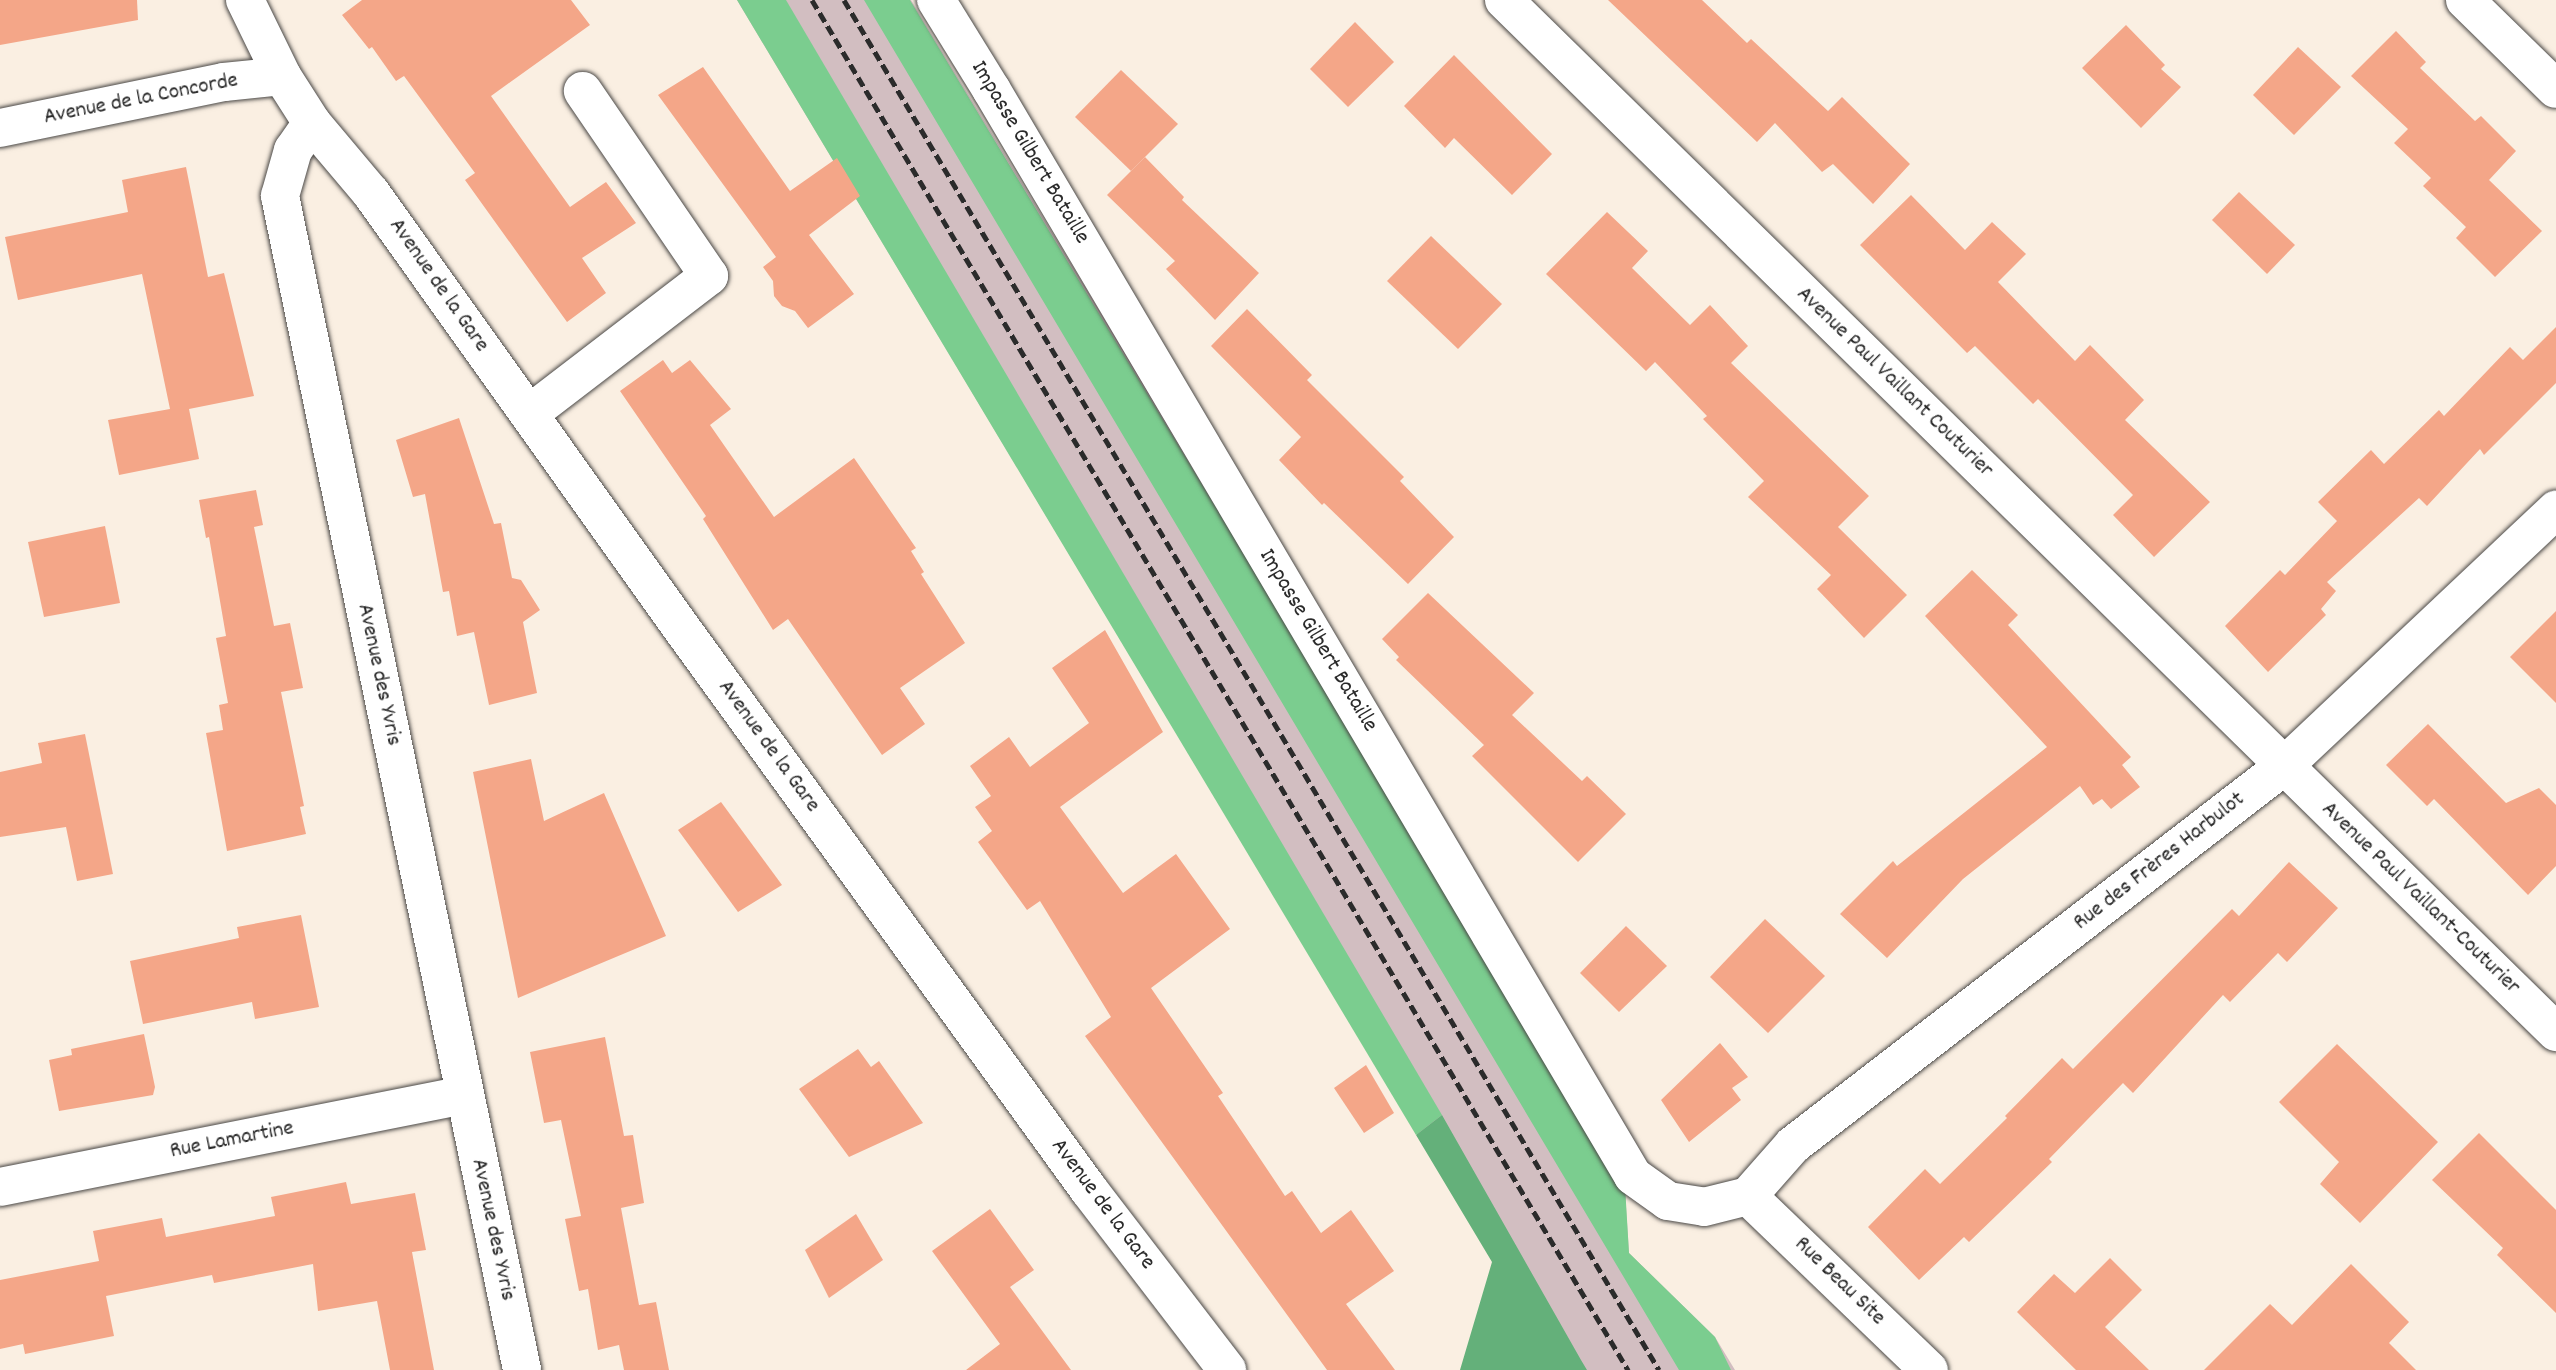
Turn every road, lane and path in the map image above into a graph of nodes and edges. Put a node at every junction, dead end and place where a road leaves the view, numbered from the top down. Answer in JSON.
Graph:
{"nodes":[{"id":1,"x":245,"y":0,"type":"edge"},
{"id":2,"x":936,"y":0,"type":"edge"},
{"id":3,"x":1504,"y":0,"type":"edge"},
{"id":4,"x":2465,"y":0,"type":"edge"},
{"id":5,"x":282,"y":76,"type":"junction"},
{"id":6,"x":2556,"y":89,"type":"edge"},
{"id":7,"x":583,"y":91,"type":"dead end"},
{"id":8,"x":312,"y":123,"type":"junction"},
{"id":9,"x":0,"y":128,"type":"edge"},
{"id":10,"x":529,"y":414,"type":"junction"},
{"id":11,"x":2556,"y":510,"type":"edge"},
{"id":12,"x":2284,"y":766,"type":"junction"},
{"id":13,"x":2556,"y":1032,"type":"edge"},
{"id":14,"x":464,"y":1095,"type":"junction"},
{"id":15,"x":0,"y":1187,"type":"edge"},
{"id":16,"x":1748,"y":1196,"type":"junction"},
{"id":17,"x":522,"y":1370,"type":"edge"},
{"id":18,"x":1227,"y":1370,"type":"edge"},
{"id":19,"x":1929,"y":1370,"type":"edge"}],
"edges":[{"from":1,"to":5,"type":"street"},
{"from":2,"to":16,"type":"street","name":"Impasse Gilbert Bataille"},
{"from":3,"to":12,"type":"street","name":"Avenue Paul Vaillant Couturier"},
{"from":4,"to":6,"type":"street"},
{"from":5,"to":8,"type":"street"},
{"from":5,"to":9,"type":"street","name":"Avenue de la Concorde"},
{"from":7,"to":10,"type":"street"},
{"from":8,"to":10,"type":"street","name":"Avenue de la Gare"},
{"from":8,"to":14,"type":"street","name":"Avenue des Yvris"},
{"from":10,"to":18,"type":"street","name":"Avenue de la Gare"},
{"from":11,"to":12,"type":"street","name":"Rue des Frères Harbulot"},
{"from":12,"to":13,"type":"street","name":"Avenue Paul Vaillant-Couturier"},
{"from":12,"to":16,"type":"street","name":"Rue des Frères Harbulot"},
{"from":14,"to":15,"type":"street","name":"Rue Lamartine"},
{"from":14,"to":17,"type":"street","name":"Avenue des Yvris"},
{"from":16,"to":19,"type":"street","name":"Rue Beau Site"}]}
